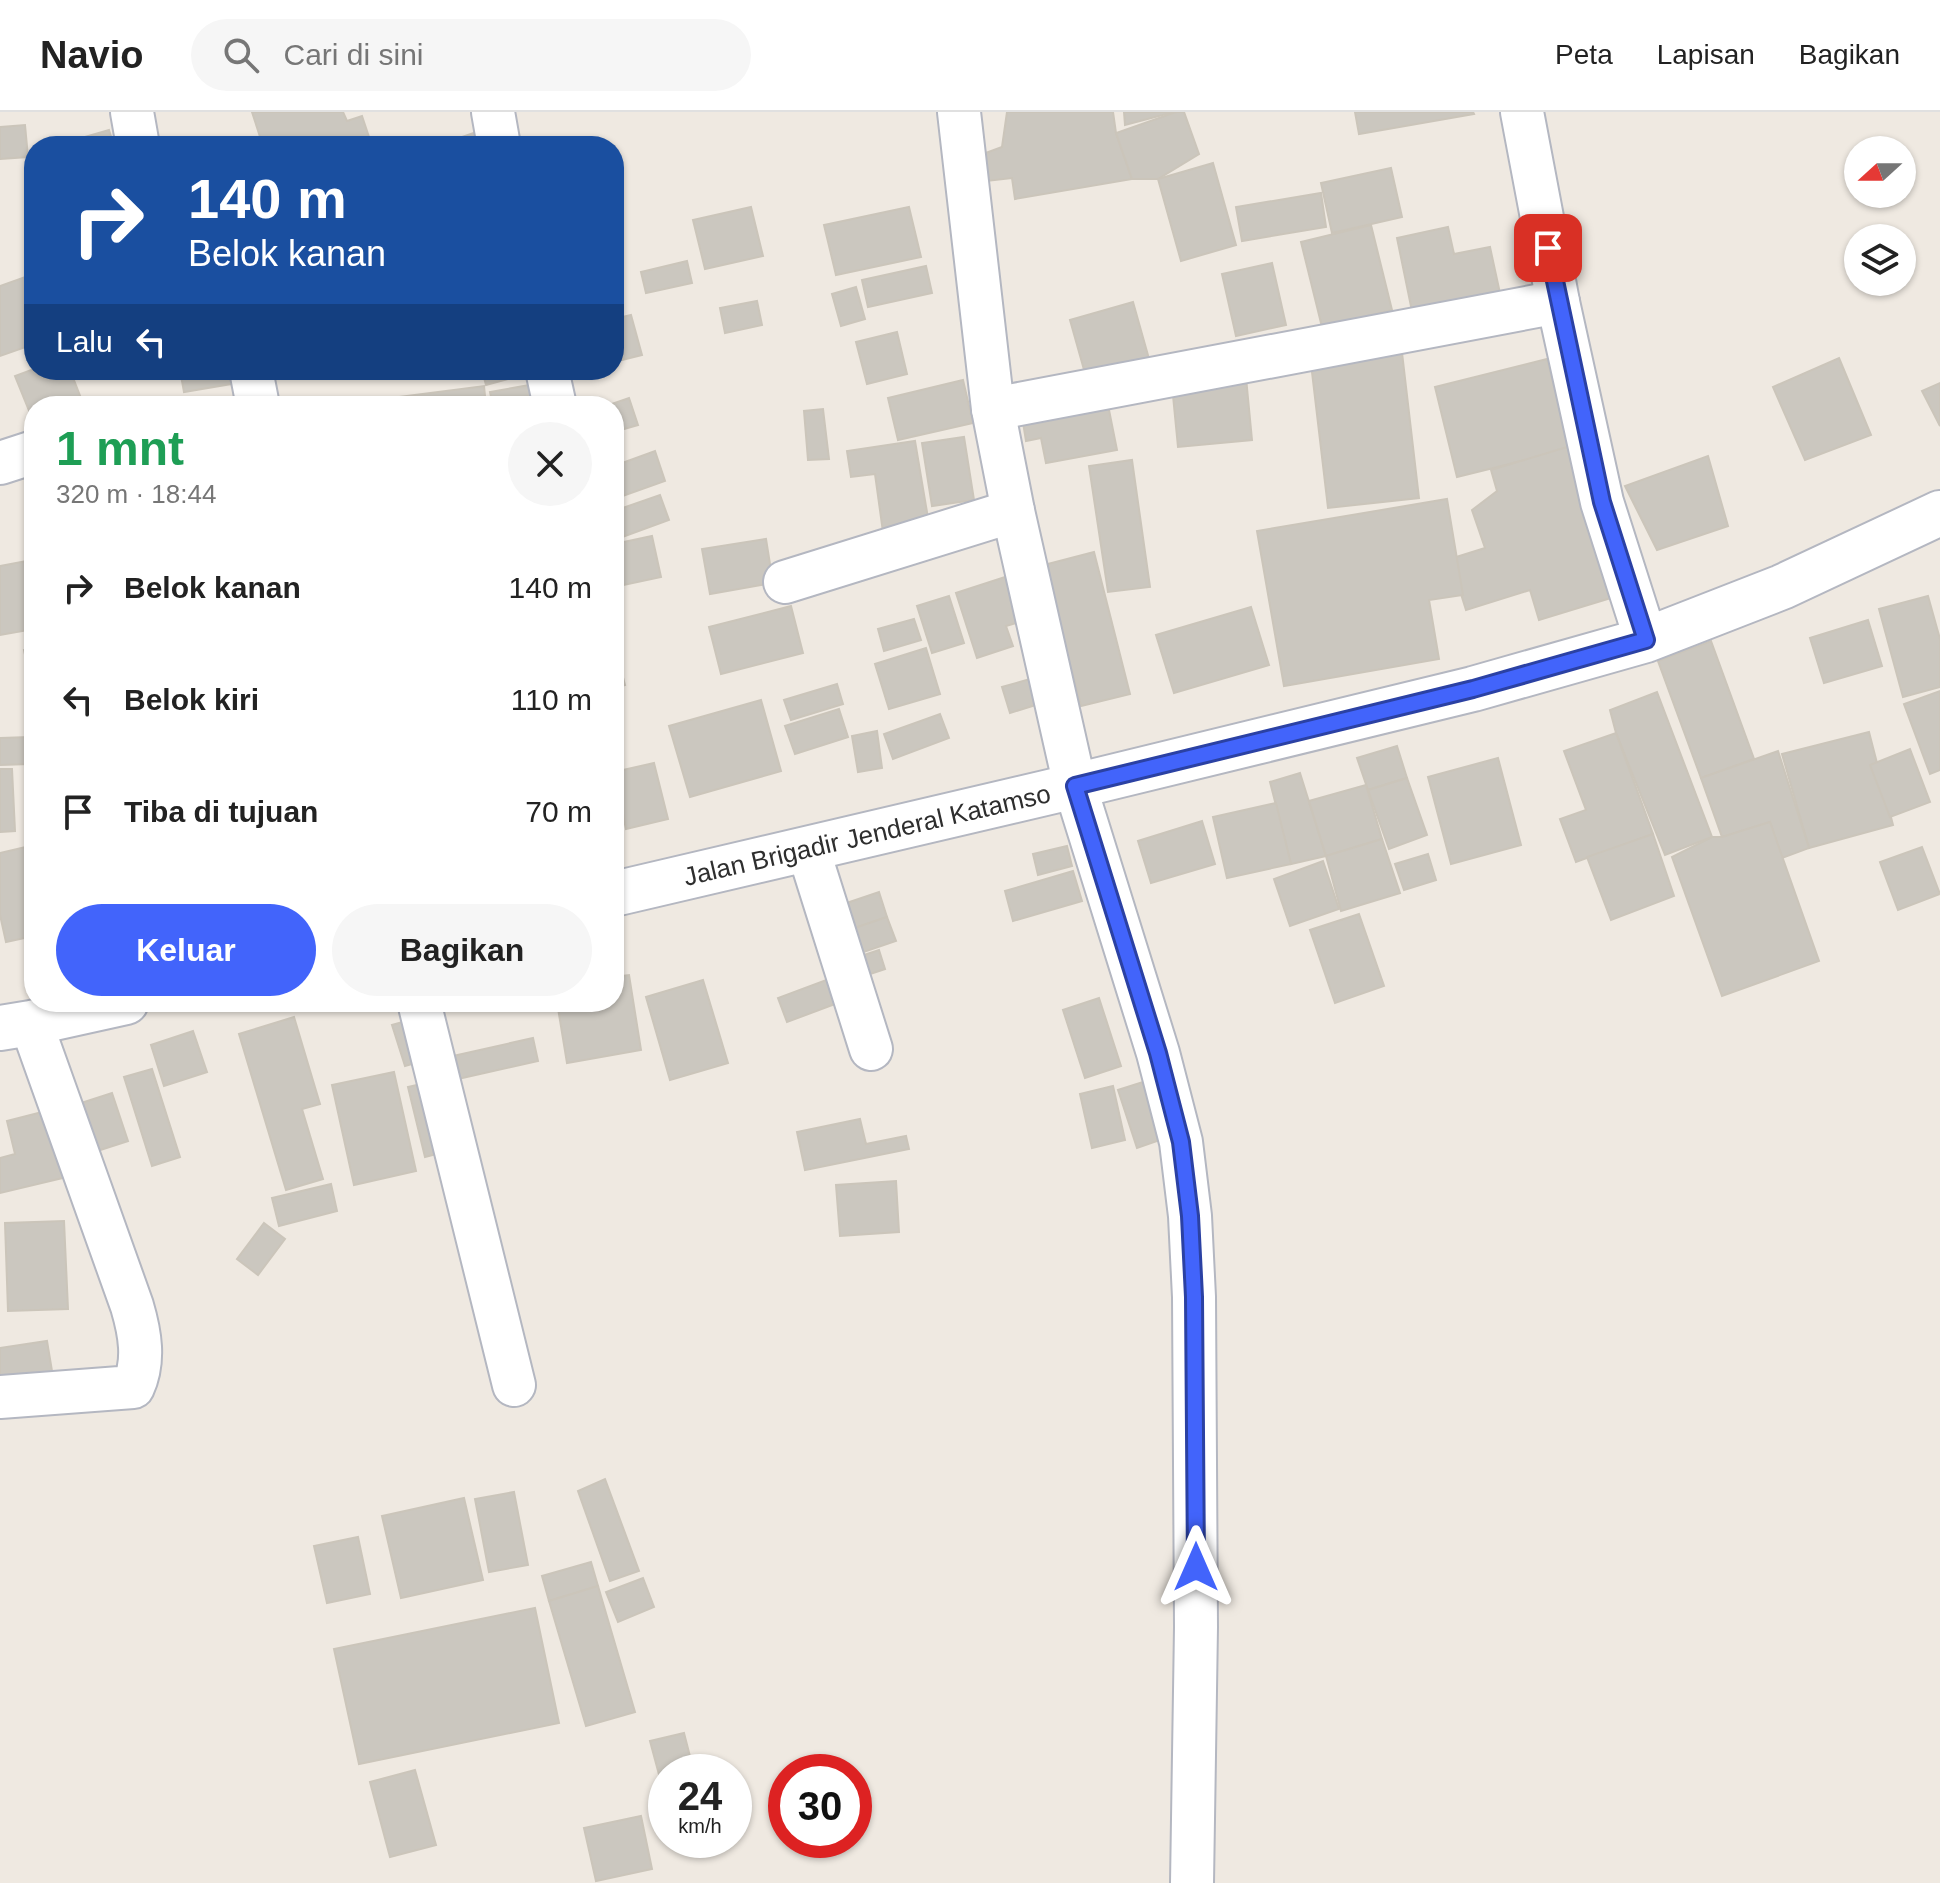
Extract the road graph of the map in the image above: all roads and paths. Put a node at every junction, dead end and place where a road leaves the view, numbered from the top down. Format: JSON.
{"nodes":[{"id":1,"x":132,"y":112,"type":"edge"},
{"id":2,"x":493,"y":112,"type":"edge"},
{"id":3,"x":959,"y":112,"type":"edge"},
{"id":4,"x":1522,"y":112,"type":"edge"},
{"id":5,"x":136,"y":136,"type":"edge"},
{"id":6,"x":497,"y":136,"type":"edge"},
{"id":7,"x":1558,"y":302,"type":"junction"},
{"id":8,"x":993,"y":409,"type":"junction"},
{"id":9,"x":24,"y":455,"type":"edge"},
{"id":10,"x":0,"y":463,"type":"edge"},
{"id":11,"x":1013,"y":511,"type":"junction"},
{"id":12,"x":1940,"y":513,"type":"edge"},
{"id":13,"x":785,"y":582,"type":"dead end"},
{"id":14,"x":1646,"y":640,"type":"junction"},
{"id":15,"x":1075,"y":786,"type":"junction"},
{"id":16,"x":808,"y":849,"type":"junction"},
{"id":17,"x":624,"y":892,"type":"edge"},
{"id":18,"x":80,"y":1012,"type":"edge"},
{"id":19,"x":421,"y":1012,"type":"edge"},
{"id":20,"x":15,"y":1026,"type":"edge"},
{"id":21,"x":871,"y":1049,"type":"dead end"},
{"id":22,"x":514,"y":1385,"type":"dead end"},
{"id":23,"x":0,"y":1397,"type":"edge"},
{"id":24,"x":1192,"y":1883,"type":"edge"}],
"edges":[{"from":1,"to":5,"type":"street"},
{"from":2,"to":6,"type":"street"},
{"from":3,"to":8,"type":"street"},
{"from":4,"to":7,"type":"street"},
{"from":7,"to":8,"type":"street"},
{"from":7,"to":14,"type":"street"},
{"from":8,"to":11,"type":"street"},
{"from":9,"to":10,"type":"street"},
{"from":11,"to":13,"type":"street"},
{"from":11,"to":15,"type":"street"},
{"from":12,"to":14,"type":"main road","name":"Jalan Brigadir Jenderal Katamso"},
{"from":14,"to":15,"type":"main road","name":"Jalan Brigadir Jenderal Katamso"},
{"from":15,"to":16,"type":"main road","name":"Jalan Brigadir Jenderal Katamso"},
{"from":15,"to":24,"type":"street"},
{"from":16,"to":17,"type":"main road","name":"Jalan Brigadir Jenderal Katamso"},
{"from":16,"to":21,"type":"street"},
{"from":18,"to":20,"type":"main road"},
{"from":19,"to":22,"type":"street"},
{"from":20,"to":23,"type":"street"}]}
